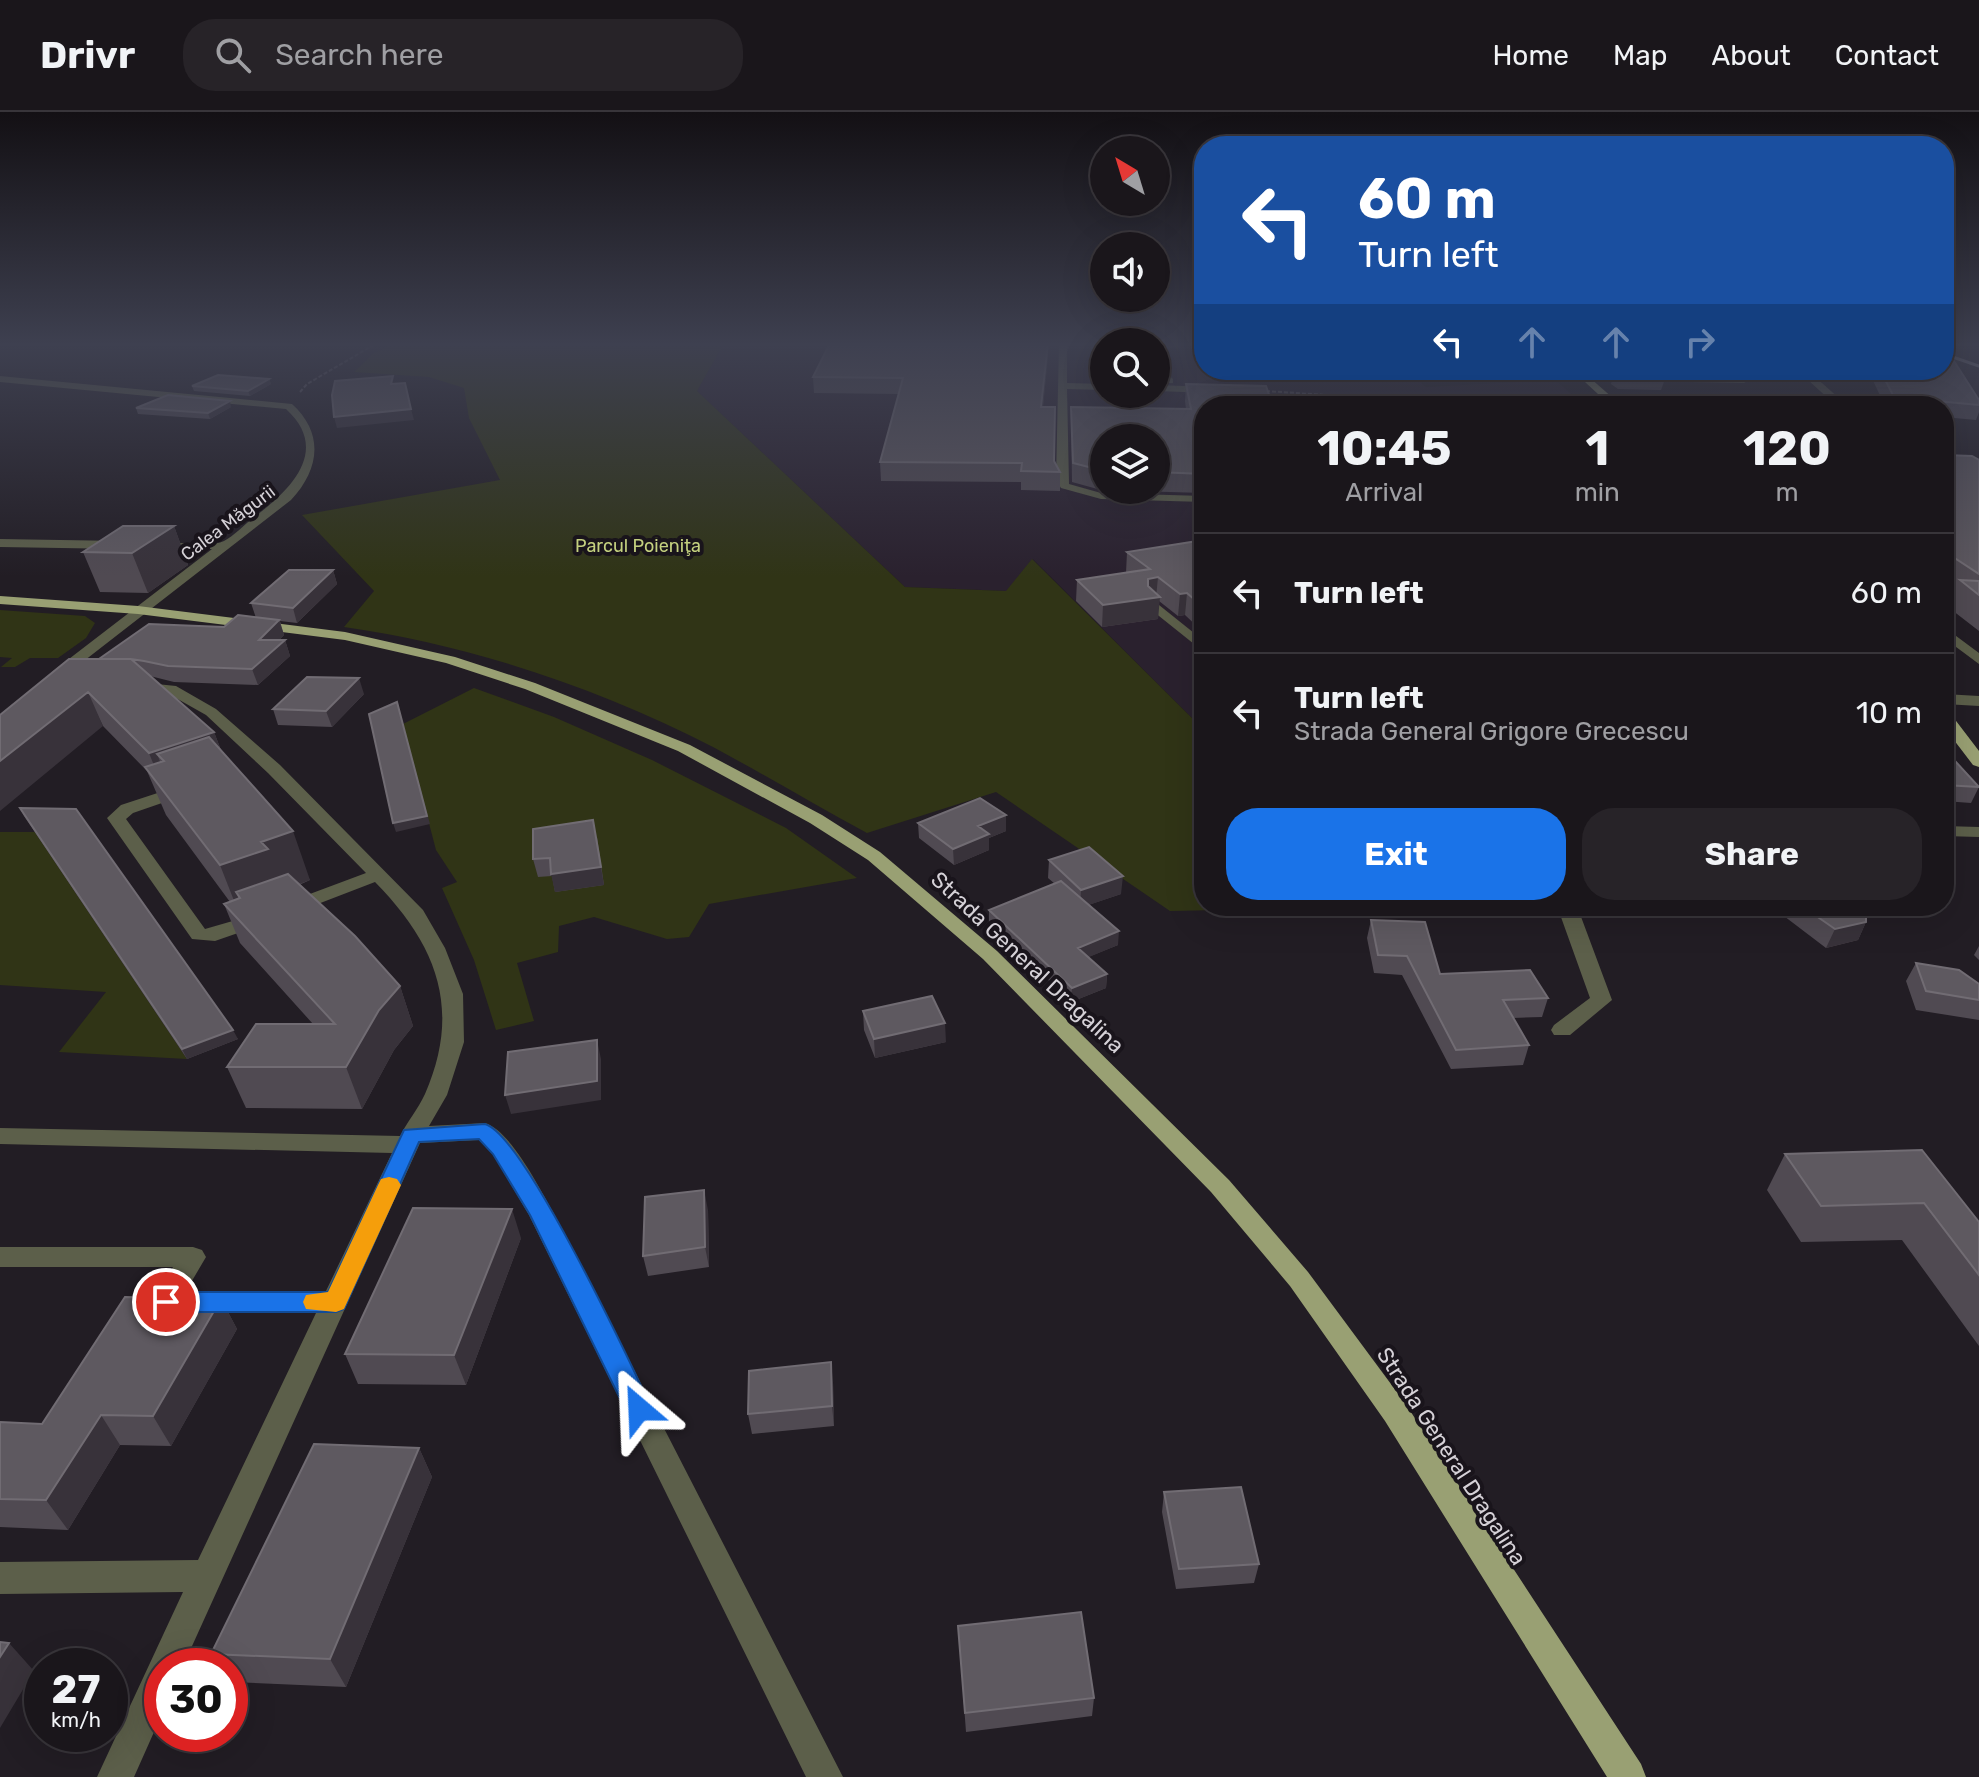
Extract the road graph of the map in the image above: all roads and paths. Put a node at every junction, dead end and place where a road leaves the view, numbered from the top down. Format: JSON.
{"nodes":[{"id":1,"x":302,"y":421,"type":"edge"},
{"id":2,"x":1063,"y":421,"type":"edge"},
{"id":3,"x":1194,"y":499,"type":"edge"},
{"id":4,"x":0,"y":543,"type":"edge"},
{"id":5,"x":130,"y":545,"type":"edge"},
{"id":6,"x":146,"y":545,"type":"edge"},
{"id":7,"x":226,"y":546,"type":"junction"},
{"id":8,"x":0,"y":600,"type":"edge"},
{"id":9,"x":1154,"y":605,"type":"edge"},
{"id":10,"x":138,"y":610,"type":"junction"},
{"id":11,"x":1194,"y":639,"type":"edge"},
{"id":12,"x":1954,"y":639,"type":"edge"},
{"id":13,"x":1979,"y":660,"type":"edge"},
{"id":14,"x":119,"y":684,"type":"edge"},
{"id":15,"x":73,"y":686,"type":"edge"},
{"id":16,"x":1954,"y":700,"type":"edge"},
{"id":17,"x":1979,"y":701,"type":"edge"},
{"id":18,"x":1954,"y":729,"type":"edge"},
{"id":19,"x":1979,"y":762,"type":"edge"},
{"id":20,"x":197,"y":785,"type":"edge"},
{"id":21,"x":1954,"y":831,"type":"edge"},
{"id":22,"x":1979,"y":832,"type":"edge"},
{"id":23,"x":378,"y":875,"type":"junction"},
{"id":24,"x":1571,"y":916,"type":"edge"},
{"id":25,"x":1562,"y":1030,"type":"dead end"},
{"id":26,"x":0,"y":1136,"type":"edge"},
{"id":27,"x":410,"y":1140,"type":"junction"},
{"id":28,"x":0,"y":1257,"type":"edge"},
{"id":29,"x":336,"y":1302,"type":"junction"},
{"id":30,"x":208,"y":1576,"type":"junction"},
{"id":31,"x":0,"y":1578,"type":"edge"},
{"id":32,"x":174,"y":1648,"type":"edge"},
{"id":33,"x":144,"y":1714,"type":"edge"},
{"id":34,"x":115,"y":1777,"type":"edge"},
{"id":35,"x":825,"y":1777,"type":"edge"},
{"id":36,"x":1628,"y":1777,"type":"edge"}],
"edges":[{"from":1,"to":7,"type":"street","name":"Calea Măgurii"},
{"from":2,"to":3,"type":"street"},
{"from":4,"to":5,"type":"street"},
{"from":6,"to":7,"type":"street"},
{"from":7,"to":10,"type":"street","name":"Calea Măgurii"},
{"from":8,"to":10,"type":"main road","name":"Strada General Dragalina"},
{"from":9,"to":11,"type":"street"},
{"from":10,"to":15,"type":"street","name":"Calea Măgurii"},
{"from":10,"to":36,"type":"main road","name":"Strada General Dragalina"},
{"from":12,"to":13,"type":"street"},
{"from":14,"to":23,"type":"street"},
{"from":16,"to":17,"type":"street"},
{"from":18,"to":19,"type":"main road"},
{"from":20,"to":23,"type":"street"},
{"from":21,"to":22,"type":"street"},
{"from":23,"to":27,"type":"street"},
{"from":24,"to":25,"type":"street"},
{"from":26,"to":27,"type":"street"},
{"from":27,"to":29,"type":"street"},
{"from":27,"to":35,"type":"street"},
{"from":28,"to":29,"type":"street"},
{"from":29,"to":30,"type":"street"},
{"from":30,"to":31,"type":"street"},
{"from":30,"to":32,"type":"street"},
{"from":33,"to":34,"type":"street"}]}
